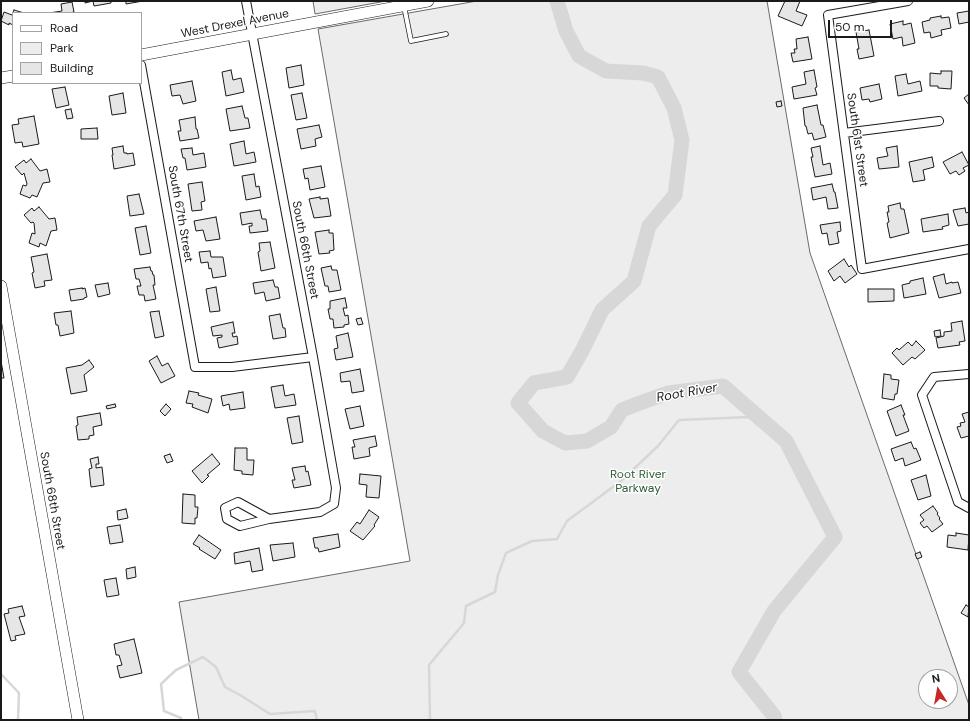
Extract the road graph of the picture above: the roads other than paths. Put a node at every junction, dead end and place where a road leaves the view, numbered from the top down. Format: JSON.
{"nodes":[{"id":1,"x":246,"y":1,"type":"edge"},
{"id":2,"x":428,"y":1,"type":"edge"},
{"id":3,"x":908,"y":1,"type":"edge"},
{"id":4,"x":404,"y":6,"type":"junction"},
{"id":5,"x":446,"y":34,"type":"dead end"},
{"id":6,"x":252,"y":35,"type":"junction"},
{"id":7,"x":142,"y":55,"type":"edge"},
{"id":8,"x":142,"y":71,"type":"edge"},
{"id":9,"x":12,"y":76,"type":"edge"},
{"id":10,"x":1,"y":78,"type":"edge"},
{"id":11,"x":939,"y":121,"type":"dead end"},
{"id":12,"x":844,"y":133,"type":"junction"},
{"id":13,"x":969,"y":249,"type":"edge"},
{"id":14,"x":1,"y":286,"type":"edge"},
{"id":15,"x":313,"y":357,"type":"junction"},
{"id":16,"x":969,"y":374,"type":"edge"},
{"id":17,"x":969,"y":508,"type":"edge"},
{"id":18,"x":269,"y":519,"type":"junction"},
{"id":19,"x":78,"y":720,"type":"edge"}],
"edges":[{"from":1,"to":6,"type":"street","name":"South 66th Street"},
{"from":2,"to":4,"type":"street","name":"West Drexel Avenue"},
{"from":3,"to":12,"type":"street","name":"South 61st Street"},
{"from":4,"to":5,"type":"lane"},
{"from":4,"to":6,"type":"street","name":"West Drexel Avenue"},
{"from":6,"to":7,"type":"street","name":"West Drexel Avenue"},
{"from":6,"to":15,"type":"street","name":"South 66th Street"},
{"from":8,"to":15,"type":"street","name":"South 67th Street"},
{"from":9,"to":10,"type":"street"},
{"from":11,"to":12,"type":"street"},
{"from":12,"to":13,"type":"street","name":"South 61st Street"},
{"from":14,"to":19,"type":"street","name":"South 68th Street"},
{"from":15,"to":18,"type":"street","name":"South 66th Street"},
{"from":16,"to":17,"type":"street"},
{"from":18,"to":18,"type":"street"}]}
